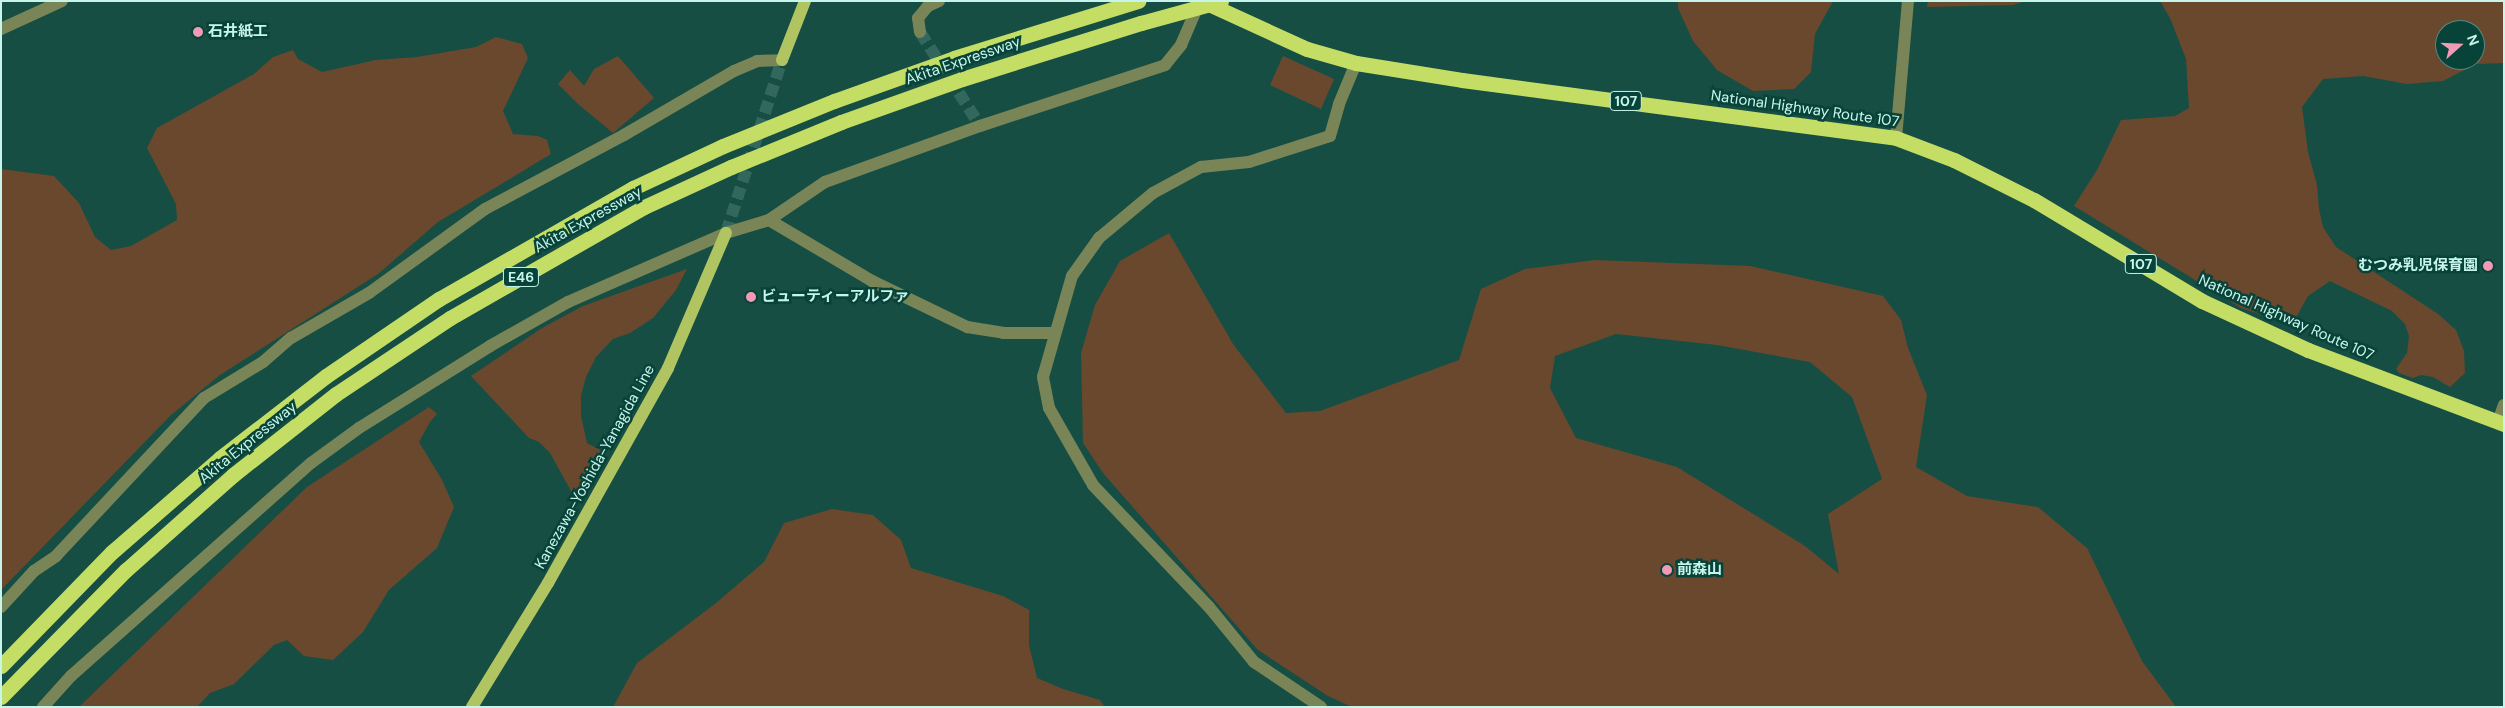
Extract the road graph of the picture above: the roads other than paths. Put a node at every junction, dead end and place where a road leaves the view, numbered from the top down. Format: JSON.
{"nodes":[{"id":1,"x":62,"y":1,"type":"edge"},
{"id":2,"x":805,"y":1,"type":"edge"},
{"id":3,"x":939,"y":1,"type":"edge"},
{"id":4,"x":1201,"y":1,"type":"edge"},
{"id":5,"x":1221,"y":1,"type":"edge"},
{"id":6,"x":1908,"y":1,"type":"edge"},
{"id":7,"x":1132,"y":3,"type":"edge"},
{"id":8,"x":1,"y":29,"type":"edge"},
{"id":9,"x":920,"y":32,"type":"dead end"},
{"id":10,"x":782,"y":60,"type":"joint"},
{"id":11,"x":1356,"y":63,"type":"junction"},
{"id":12,"x":1896,"y":138,"type":"junction"},
{"id":13,"x":769,"y":220,"type":"junction"},
{"id":14,"x":726,"y":233,"type":"junction"},
{"id":15,"x":1055,"y":333,"type":"junction"},
{"id":16,"x":2504,"y":405,"type":"edge"},
{"id":17,"x":2501,"y":423,"type":"edge"},
{"id":18,"x":1,"y":607,"type":"edge"},
{"id":19,"x":1,"y":666,"type":"edge"},
{"id":20,"x":1,"y":697,"type":"edge"},
{"id":21,"x":43,"y":707,"type":"edge"},
{"id":22,"x":472,"y":707,"type":"edge"},
{"id":23,"x":1322,"y":707,"type":"edge"}],
"edges":[{"from":1,"to":8,"type":"street"},
{"from":2,"to":10,"type":"main road"},
{"from":3,"to":9,"type":"street"},
{"from":4,"to":11,"type":"highway","name":"National Highway Route 107","number":"107"},
{"from":4,"to":13,"type":"street"},
{"from":5,"to":20,"type":"highway","name":"Akita Expressway","number":"E46","bridge":true},
{"from":6,"to":12,"type":"street"},
{"from":7,"to":19,"type":"highway","name":"Akita Expressway","number":"E46"},
{"from":10,"to":18,"type":"street"},
{"from":11,"to":12,"type":"highway","name":"National Highway Route 107","number":"107"},
{"from":11,"to":15,"type":"street"},
{"from":12,"to":17,"type":"highway","name":"National Highway Route 107","number":"107"},
{"from":13,"to":14,"type":"street"},
{"from":13,"to":15,"type":"street"},
{"from":14,"to":21,"type":"street"},
{"from":14,"to":22,"type":"main road","name":"Kanezawa-Yoshida-Yanagida Line"},
{"from":15,"to":23,"type":"street"},
{"from":16,"to":17,"type":"street"}]}
